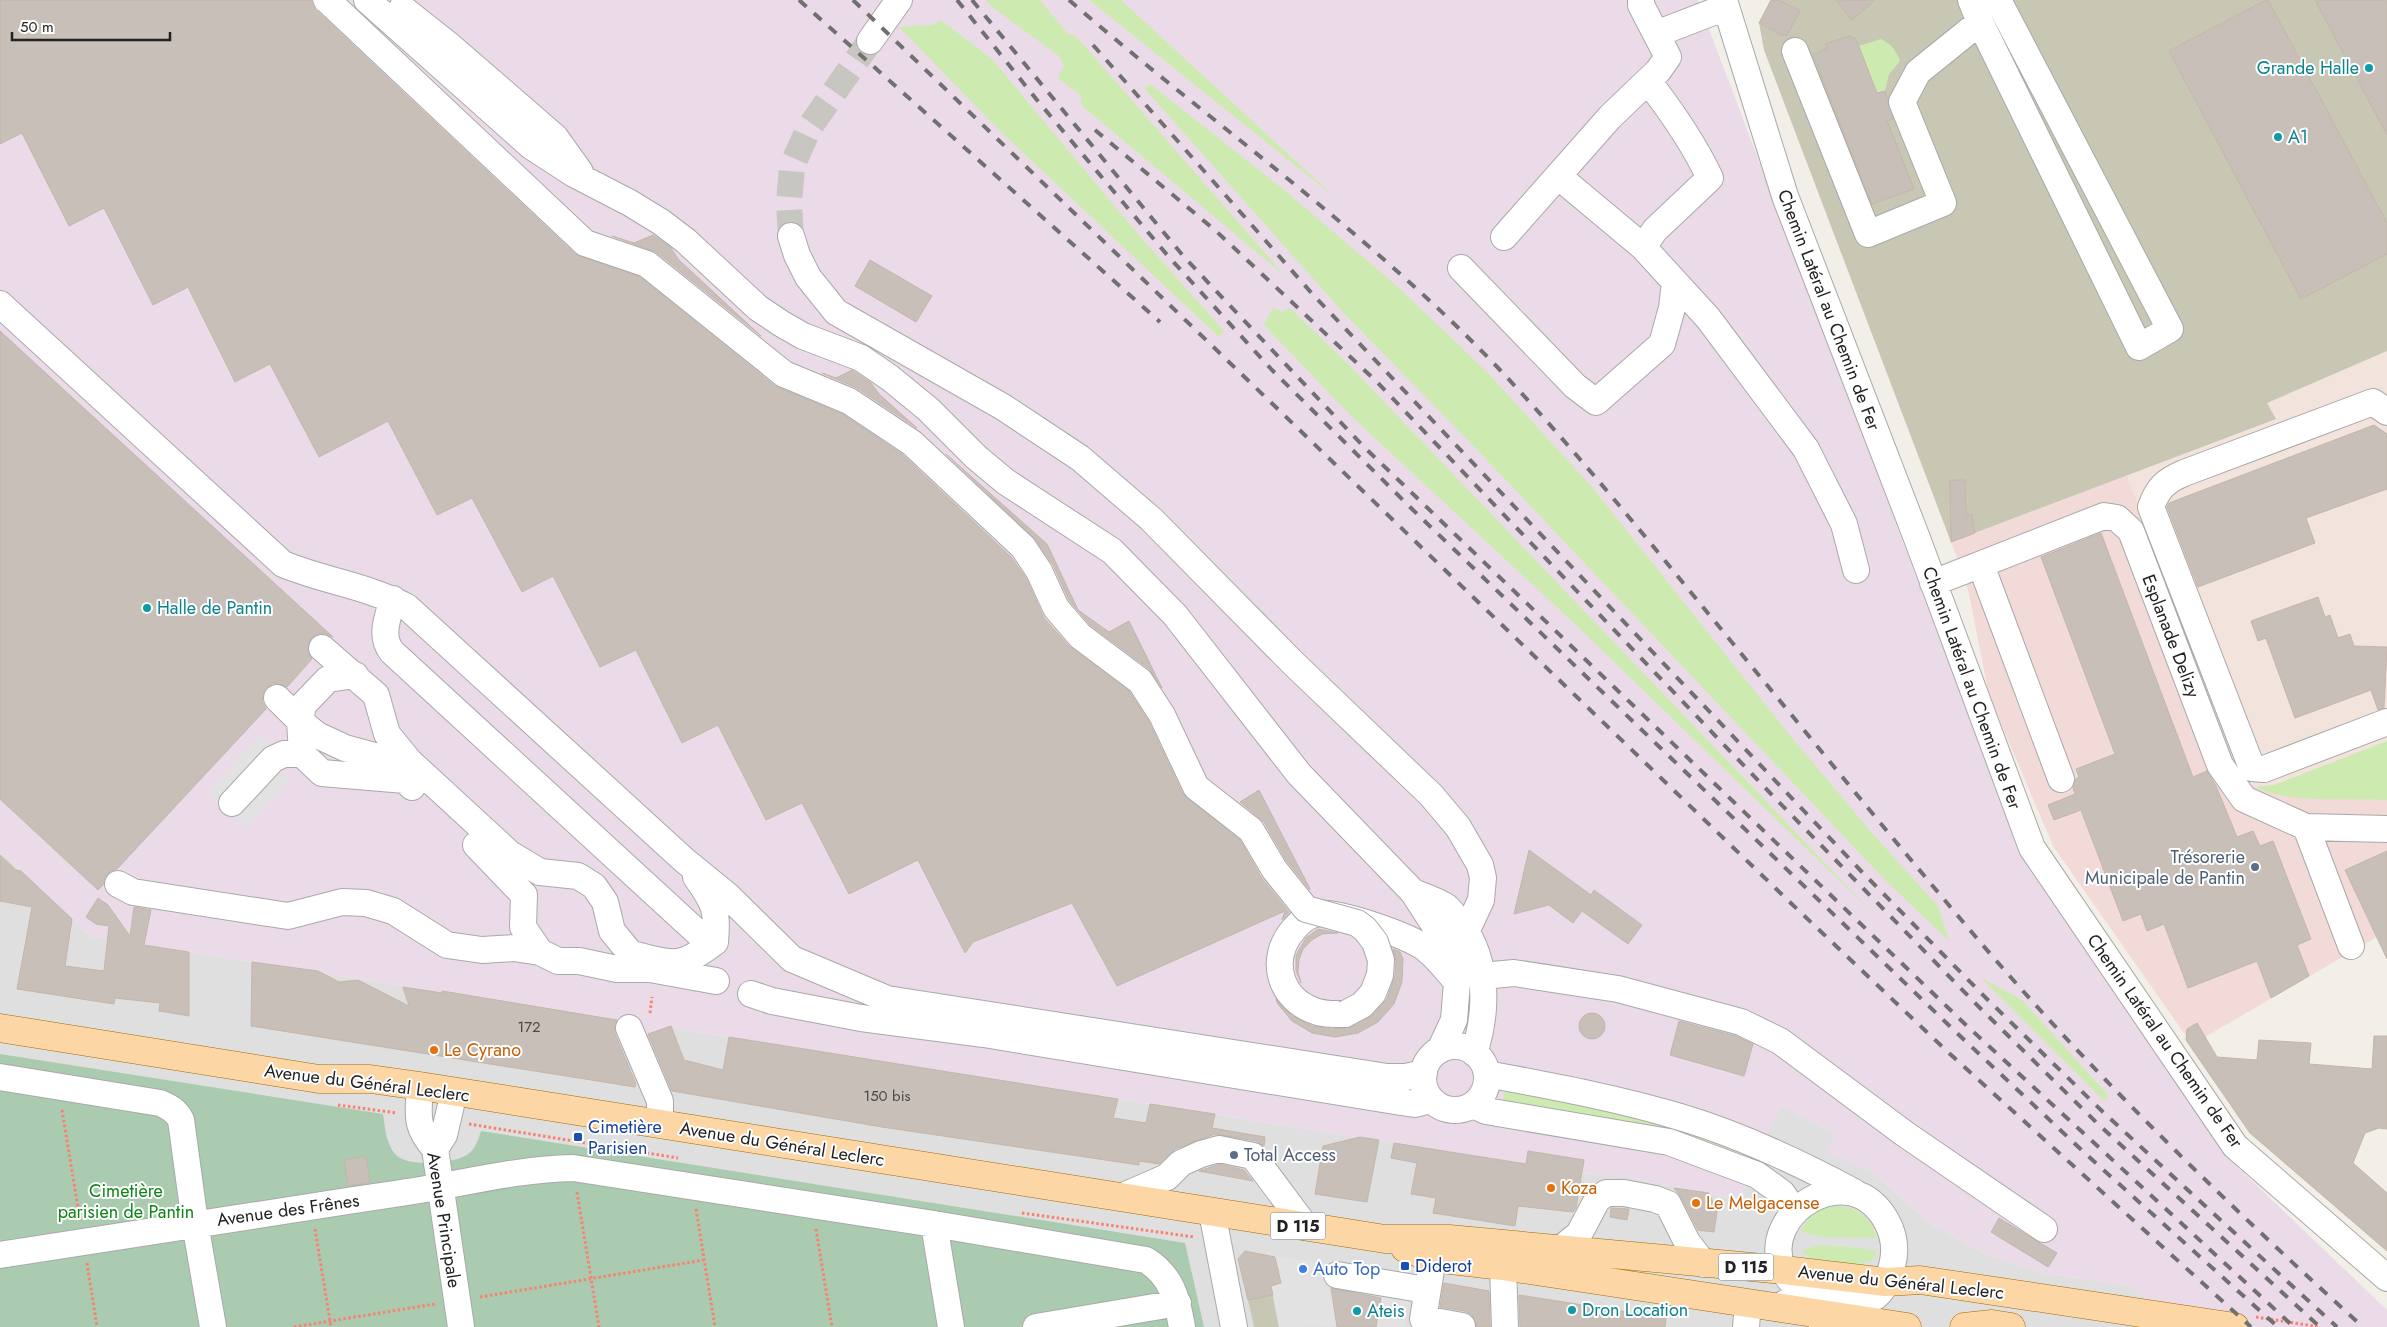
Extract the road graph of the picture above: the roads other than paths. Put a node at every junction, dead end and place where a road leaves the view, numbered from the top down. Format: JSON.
{"nodes":[{"id":1,"x":327,"y":0,"type":"edge"},
{"id":2,"x":367,"y":0,"type":"edge"},
{"id":3,"x":392,"y":0,"type":"edge"},
{"id":4,"x":899,"y":0,"type":"edge"},
{"id":5,"x":1640,"y":0,"type":"edge"},
{"id":6,"x":1998,"y":0,"type":"edge"},
{"id":7,"x":1725,"y":3,"type":"edge"},
{"id":8,"x":1976,"y":11,"type":"edge"},
{"id":9,"x":1656,"y":34,"type":"junction"},
{"id":10,"x":870,"y":41,"type":"tunnel mouth"},
{"id":11,"x":1795,"y":51,"type":"dead end"},
{"id":12,"x":1648,"y":81,"type":"junction"},
{"id":13,"x":1558,"y":176,"type":"junction"},
{"id":14,"x":584,"y":179,"type":"junction"},
{"id":15,"x":791,"y":236,"type":"tunnel mouth"},
{"id":16,"x":1504,"y":237,"type":"dead end"},
{"id":17,"x":1643,"y":247,"type":"junction"},
{"id":18,"x":1461,"y":268,"type":"dead end"},
{"id":19,"x":1675,"y":282,"type":"junction"},
{"id":20,"x":0,"y":304,"type":"edge"},
{"id":21,"x":2387,"y":412,"type":"edge"},
{"id":22,"x":1981,"y":565,"type":"junction"},
{"id":23,"x":1856,"y":570,"type":"dead end"},
{"id":24,"x":1932,"y":582,"type":"junction"},
{"id":25,"x":392,"y":599,"type":"junction"},
{"id":26,"x":322,"y":648,"type":"dead end"},
{"id":27,"x":355,"y":675,"type":"junction"},
{"id":28,"x":276,"y":698,"type":"dead end"},
{"id":29,"x":300,"y":721,"type":"junction"},
{"id":30,"x":2387,"y":722,"type":"edge"},
{"id":31,"x":302,"y":754,"type":"junction"},
{"id":32,"x":2061,"y":779,"type":"dead end"},
{"id":33,"x":405,"y":780,"type":"junction"},
{"id":34,"x":232,"y":803,"type":"dead end"},
{"id":35,"x":2306,"y":827,"type":"junction"},
{"id":36,"x":2387,"y":829,"type":"edge"},
{"id":37,"x":684,"y":860,"type":"junction"},
{"id":38,"x":556,"y":873,"type":"junction"},
{"id":39,"x":118,"y":884,"type":"dead end"},
{"id":40,"x":1413,"y":892,"type":"junction"},
{"id":41,"x":524,"y":902,"type":"junction"},
{"id":42,"x":1467,"y":930,"type":"junction"},
{"id":43,"x":612,"y":931,"type":"junction"},
{"id":44,"x":766,"y":935,"type":"junction"},
{"id":45,"x":715,"y":942,"type":"junction"},
{"id":46,"x":2351,"y":946,"type":"dead end"},
{"id":47,"x":540,"y":952,"type":"junction"},
{"id":48,"x":577,"y":960,"type":"junction"},
{"id":49,"x":1470,"y":979,"type":"junction"},
{"id":50,"x":716,"y":981,"type":"junction"},
{"id":51,"x":751,"y":994,"type":"junction"},
{"id":52,"x":0,"y":1028,"type":"edge"},
{"id":53,"x":629,"y":1028,"type":"dead end"},
{"id":54,"x":1440,"y":1050,"type":"junction"},
{"id":55,"x":1481,"y":1063,"type":"junction"},
{"id":56,"x":1424,"y":1073,"type":"junction"},
{"id":57,"x":0,"y":1077,"type":"edge"},
{"id":58,"x":420,"y":1086,"type":"junction"},
{"id":59,"x":454,"y":1092,"type":"junction"},
{"id":60,"x":1431,"y":1100,"type":"junction"},
{"id":61,"x":1473,"y":1105,"type":"junction"},
{"id":62,"x":660,"y":1124,"type":"junction"},
{"id":63,"x":436,"y":1149,"type":"junction"},
{"id":64,"x":441,"y":1188,"type":"junction"},
{"id":65,"x":1857,"y":1194,"type":"junction"},
{"id":66,"x":1122,"y":1197,"type":"junction"},
{"id":67,"x":1212,"y":1212,"type":"junction"},
{"id":68,"x":1795,"y":1212,"type":"junction"},
{"id":69,"x":194,"y":1224,"type":"junction"},
{"id":70,"x":934,"y":1224,"type":"junction"},
{"id":71,"x":1306,"y":1227,"type":"junction"},
{"id":72,"x":2044,"y":1229,"type":"dead end"},
{"id":73,"x":1385,"y":1239,"type":"junction"},
{"id":74,"x":1558,"y":1251,"type":"junction"},
{"id":75,"x":0,"y":1255,"type":"edge"},
{"id":76,"x":1433,"y":1258,"type":"junction"},
{"id":77,"x":1704,"y":1264,"type":"junction"},
{"id":78,"x":1503,"y":1266,"type":"junction"},
{"id":79,"x":1784,"y":1270,"type":"junction"},
{"id":80,"x":1337,"y":1275,"type":"dead end"},
{"id":81,"x":2387,"y":1278,"type":"edge"},
{"id":82,"x":1886,"y":1282,"type":"junction"},
{"id":83,"x":1426,"y":1290,"type":"junction"},
{"id":84,"x":1802,"y":1293,"type":"junction"},
{"id":85,"x":1778,"y":1308,"type":"junction"},
{"id":86,"x":1180,"y":1315,"type":"edge"},
{"id":87,"x":1747,"y":1315,"type":"edge"},
{"id":88,"x":1823,"y":1321,"type":"edge"},
{"id":89,"x":1462,"y":1326,"type":"dead end"},
{"id":90,"x":213,"y":1327,"type":"edge"},
{"id":91,"x":461,"y":1327,"type":"edge"},
{"id":92,"x":951,"y":1327,"type":"edge"},
{"id":93,"x":1036,"y":1327,"type":"edge"},
{"id":94,"x":1234,"y":1327,"type":"edge"},
{"id":95,"x":1505,"y":1327,"type":"edge"},
{"id":96,"x":1907,"y":1327,"type":"edge"},
{"id":97,"x":1964,"y":1327,"type":"edge"},
{"id":98,"x":2011,"y":1327,"type":"edge"},
{"id":99,"x":2235,"y":1327,"type":"edge"}],
"edges":[{"from":1,"to":49,"type":"street","bridge":true},
{"from":2,"to":14,"type":"street"},
{"from":3,"to":14,"type":"street"},
{"from":4,"to":10,"type":"street"},
{"from":5,"to":9,"type":"street"},
{"from":6,"to":8,"type":"street"},
{"from":7,"to":9,"type":"street"},
{"from":7,"to":24,"type":"street","name":"Chemin Latéral au Chemin de Fer"},
{"from":8,"to":11,"type":"street"},
{"from":9,"to":12,"type":"street"},
{"from":12,"to":13,"type":"street"},
{"from":12,"to":17,"type":"street"},
{"from":13,"to":16,"type":"street"},
{"from":13,"to":17,"type":"street"},
{"from":14,"to":40,"type":"street"},
{"from":15,"to":42,"type":"street"},
{"from":17,"to":19,"type":"street"},
{"from":18,"to":19,"type":"street"},
{"from":19,"to":23,"type":"street"},
{"from":20,"to":25,"type":"street"},
{"from":21,"to":30,"type":"street"},
{"from":22,"to":24,"type":"street","name":"Esplanade Delizy"},
{"from":22,"to":32,"type":"street"},
{"from":22,"to":35,"type":"street","name":"Esplanade Delizy"},
{"from":24,"to":81,"type":"street","name":"Chemin Latéral au Chemin de Fer"},
{"from":25,"to":37,"type":"street"},
{"from":25,"to":45,"type":"street"},
{"from":26,"to":27,"type":"street"},
{"from":27,"to":29,"type":"street"},
{"from":27,"to":38,"type":"street"},
{"from":28,"to":29,"type":"street"},
{"from":29,"to":31,"type":"street"},
{"from":29,"to":33,"type":"street"},
{"from":31,"to":33,"type":"street"},
{"from":31,"to":34,"type":"street"},
{"from":33,"to":41,"type":"street"},
{"from":35,"to":36,"type":"street","name":"Esplanade Delizy"},
{"from":35,"to":46,"type":"street"},
{"from":37,"to":44,"type":"street"},
{"from":37,"to":45,"type":"street"},
{"from":38,"to":41,"type":"street"},
{"from":38,"to":43,"type":"street"},
{"from":39,"to":47,"type":"street"},
{"from":40,"to":42,"type":"street"},
{"from":40,"to":49,"type":"street"},
{"from":41,"to":47,"type":"street"},
{"from":42,"to":49,"type":"street"},
{"from":43,"to":45,"type":"street"},
{"from":43,"to":48,"type":"street"},
{"from":44,"to":45,"type":"street"},
{"from":44,"to":51,"type":"street"},
{"from":44,"to":56,"type":"street"},
{"from":45,"to":50,"type":"street"},
{"from":47,"to":48,"type":"street"},
{"from":48,"to":50,"type":"street"},
{"from":49,"to":54,"type":"street"},
{"from":49,"to":55,"type":"street"},
{"from":49,"to":72,"type":"street"},
{"from":50,"to":51,"type":"street"},
{"from":51,"to":60,"type":"street"},
{"from":52,"to":58,"type":"main road","name":"Avenue du Général Leclerc","number":"D 115"},
{"from":53,"to":62,"type":"street"},
{"from":54,"to":55,"type":"street"},
{"from":54,"to":56,"type":"street"},
{"from":55,"to":61,"type":"street"},
{"from":55,"to":65,"type":"street"},
{"from":56,"to":60,"type":"street"},
{"from":57,"to":69,"type":"street"},
{"from":58,"to":59,"type":"main road","name":"Avenue du Général Leclerc","number":"D 115"},
{"from":58,"to":63,"type":"street","name":"Avenue Principale"},
{"from":59,"to":62,"type":"main road","name":"Avenue du Général Leclerc","number":"D 115"},
{"from":59,"to":63,"type":"street"},
{"from":60,"to":61,"type":"street"},
{"from":61,"to":68,"type":"street"},
{"from":62,"to":66,"type":"main road","name":"Avenue du Général Leclerc","number":"D 115"},
{"from":63,"to":64,"type":"street","name":"Avenue Principale"},
{"from":64,"to":69,"type":"street","name":"Avenue des Frênes"},
{"from":64,"to":70,"type":"street","name":"Avenue des Frênes"},
{"from":64,"to":91,"type":"street","name":"Avenue Principale"},
{"from":65,"to":68,"type":"street"},
{"from":65,"to":82,"type":"street"},
{"from":66,"to":67,"type":"main road","name":"Avenue du Général Leclerc","number":"D 115"},
{"from":66,"to":71,"type":"street"},
{"from":67,"to":71,"type":"main road","name":"Avenue du Général Leclerc","number":"D 115"},
{"from":67,"to":94,"type":"street"},
{"from":68,"to":79,"type":"street"},
{"from":69,"to":75,"type":"street","name":"Avenue des Frênes"},
{"from":69,"to":90,"type":"street"},
{"from":70,"to":86,"type":"street","name":"Avenue des Frênes"},
{"from":70,"to":92,"type":"street"},
{"from":71,"to":73,"type":"main road","name":"Avenue du Général Leclerc","number":"D 115"},
{"from":73,"to":74,"type":"main road","name":"Avenue du Général Leclerc","number":"D 115"},
{"from":73,"to":76,"type":"main road","name":"Avenue du Général Leclerc","number":"D 115"},
{"from":74,"to":77,"type":"main road","name":"Avenue du Général Leclerc","number":"D 115"},
{"from":74,"to":77,"type":"street"},
{"from":76,"to":78,"type":"main road","name":"Avenue du Général Leclerc","number":"D 115"},
{"from":76,"to":83,"type":"street"},
{"from":77,"to":79,"type":"main road","name":"Avenue du Général Leclerc","number":"D 115"},
{"from":78,"to":87,"type":"main road","name":"Avenue du Général Leclerc","number":"D 115"},
{"from":78,"to":95,"type":"street"},
{"from":79,"to":82,"type":"main road","name":"Avenue du Général Leclerc","number":"D 115"},
{"from":79,"to":84,"type":"street"},
{"from":80,"to":83,"type":"street"},
{"from":82,"to":84,"type":"street"},
{"from":82,"to":99,"type":"main road","name":"Avenue du Général Leclerc","number":"D 115"},
{"from":83,"to":89,"type":"street"},
{"from":84,"to":85,"type":"street"},
{"from":84,"to":88,"type":"street"},
{"from":85,"to":87,"type":"main road","name":"Avenue du Général Leclerc","number":"D 115"},
{"from":85,"to":88,"type":"main road","name":"Avenue du Général Leclerc","number":"D 115"},
{"from":86,"to":93,"type":"street"},
{"from":88,"to":96,"type":"main road","name":"Avenue du Général Leclerc","number":"D 115"},
{"from":97,"to":98,"type":"main road"}]}
